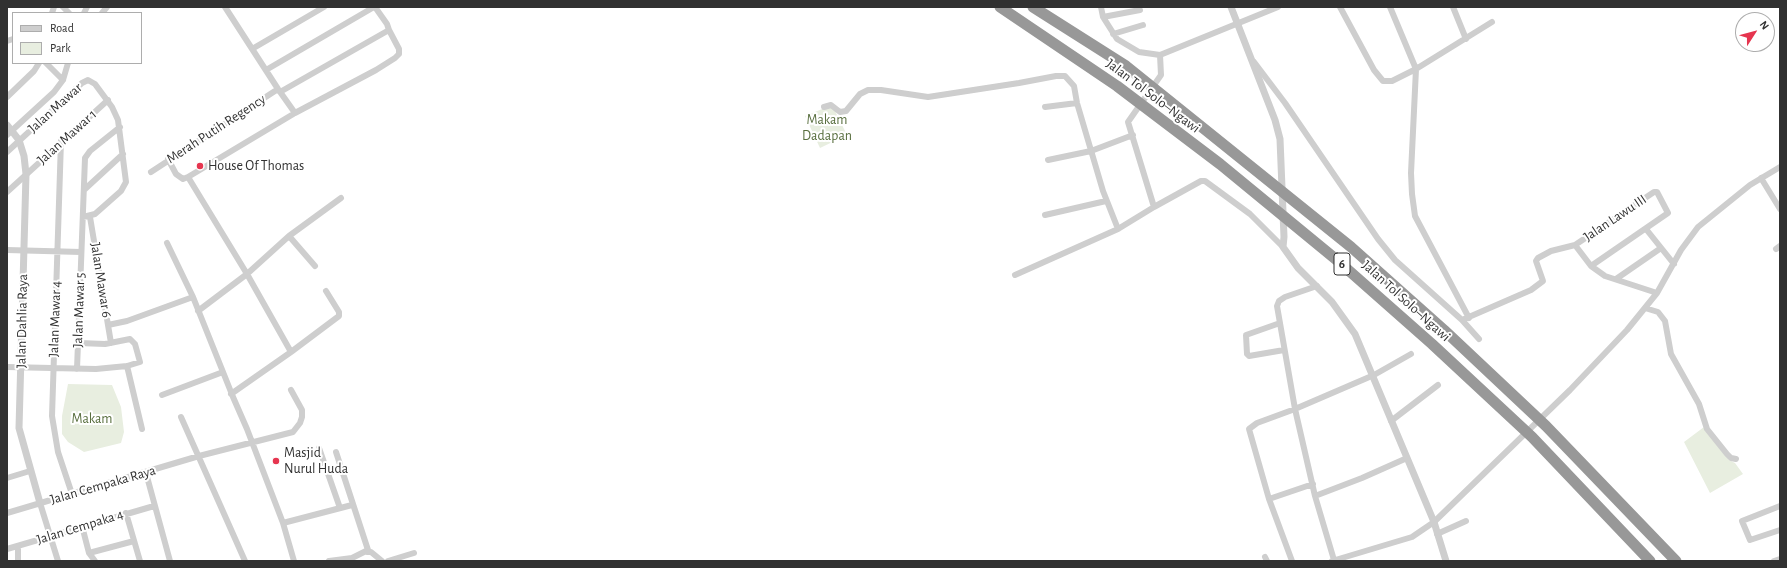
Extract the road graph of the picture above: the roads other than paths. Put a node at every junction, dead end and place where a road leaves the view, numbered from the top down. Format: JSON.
{"nodes":[{"id":1,"x":226,"y":7,"type":"edge"},
{"id":2,"x":324,"y":7,"type":"edge"},
{"id":3,"x":374,"y":7,"type":"edge"},
{"id":4,"x":1000,"y":7,"type":"edge"},
{"id":5,"x":1033,"y":7,"type":"edge"},
{"id":6,"x":1101,"y":7,"type":"edge"},
{"id":7,"x":1232,"y":7,"type":"edge"},
{"id":8,"x":1278,"y":7,"type":"edge"},
{"id":9,"x":1340,"y":7,"type":"edge"},
{"id":10,"x":1390,"y":7,"type":"edge"},
{"id":11,"x":1453,"y":7,"type":"edge"},
{"id":12,"x":1140,"y":10,"type":"dead end"},
{"id":13,"x":1103,"y":17,"type":"junction"},
{"id":14,"x":1492,"y":22,"type":"dead end"},
{"id":15,"x":1238,"y":24,"type":"junction"},
{"id":16,"x":1142,"y":25,"type":"dead end"},
{"id":17,"x":388,"y":30,"type":"junction"},
{"id":18,"x":1113,"y":34,"type":"junction"},
{"id":19,"x":1466,"y":39,"type":"junction"},
{"id":20,"x":252,"y":49,"type":"junction"},
{"id":21,"x":1160,"y":55,"type":"junction"},
{"id":22,"x":1252,"y":59,"type":"junction"},
{"id":23,"x":38,"y":64,"type":"edge"},
{"id":24,"x":47,"y":64,"type":"edge"},
{"id":25,"x":68,"y":64,"type":"edge"},
{"id":26,"x":1416,"y":69,"type":"junction"},
{"id":27,"x":266,"y":70,"type":"junction"},
{"id":28,"x":63,"y":80,"type":"junction"},
{"id":29,"x":279,"y":90,"type":"junction"},
{"id":30,"x":7,"y":97,"type":"edge"},
{"id":31,"x":108,"y":100,"type":"junction"},
{"id":32,"x":1076,"y":103,"type":"junction"},
{"id":33,"x":824,"y":107,"type":"dead end"},
{"id":34,"x":1045,"y":107,"type":"dead end"},
{"id":35,"x":295,"y":113,"type":"junction"},
{"id":36,"x":120,"y":127,"type":"junction"},
{"id":37,"x":13,"y":133,"type":"edge"},
{"id":38,"x":1132,"y":135,"type":"junction"},
{"id":39,"x":61,"y":141,"type":"junction"},
{"id":40,"x":1091,"y":151,"type":"junction"},
{"id":41,"x":7,"y":152,"type":"edge"},
{"id":42,"x":124,"y":154,"type":"junction"},
{"id":43,"x":168,"y":159,"type":"junction"},
{"id":44,"x":1048,"y":160,"type":"dead end"},
{"id":45,"x":1780,"y":168,"type":"edge"},
{"id":46,"x":151,"y":172,"type":"dead end"},
{"id":47,"x":26,"y":174,"type":"junction"},
{"id":48,"x":188,"y":178,"type":"junction"},
{"id":49,"x":1762,"y":178,"type":"junction"},
{"id":50,"x":84,"y":190,"type":"junction"},
{"id":51,"x":7,"y":192,"type":"edge"},
{"id":52,"x":341,"y":198,"type":"dead end"},
{"id":53,"x":1106,"y":201,"type":"junction"},
{"id":54,"x":1154,"y":207,"type":"junction"},
{"id":55,"x":1780,"y":209,"type":"edge"},
{"id":56,"x":1045,"y":215,"type":"dead end"},
{"id":57,"x":83,"y":217,"type":"junction"},
{"id":58,"x":90,"y":217,"type":"junction"},
{"id":59,"x":1118,"y":229,"type":"junction"},
{"id":60,"x":1646,"y":229,"type":"junction"},
{"id":61,"x":289,"y":236,"type":"junction"},
{"id":62,"x":167,"y":243,"type":"dead end"},
{"id":63,"x":1575,"y":245,"type":"junction"},
{"id":64,"x":1283,"y":248,"type":"junction"},
{"id":65,"x":1661,"y":248,"type":"junction"},
{"id":66,"x":7,"y":250,"type":"edge"},
{"id":67,"x":24,"y":250,"type":"junction"},
{"id":68,"x":57,"y":251,"type":"junction"},
{"id":69,"x":81,"y":252,"type":"junction"},
{"id":70,"x":1674,"y":264,"type":"junction"},
{"id":71,"x":315,"y":266,"type":"dead end"},
{"id":72,"x":1591,"y":266,"type":"junction"},
{"id":73,"x":247,"y":274,"type":"junction"},
{"id":74,"x":1015,"y":275,"type":"dead end"},
{"id":75,"x":1616,"y":279,"type":"junction"},
{"id":76,"x":1317,"y":286,"type":"junction"},
{"id":77,"x":326,"y":291,"type":"dead end"},
{"id":78,"x":1657,"y":293,"type":"junction"},
{"id":79,"x":193,"y":297,"type":"junction"},
{"id":80,"x":1645,"y":308,"type":"junction"},
{"id":81,"x":198,"y":311,"type":"junction"},
{"id":82,"x":1469,"y":318,"type":"junction"},
{"id":83,"x":1462,"y":320,"type":"junction"},
{"id":84,"x":1280,"y":323,"type":"junction"},
{"id":85,"x":108,"y":325,"type":"junction"},
{"id":86,"x":1479,"y":339,"type":"dead end"},
{"id":87,"x":79,"y":343,"type":"junction"},
{"id":88,"x":111,"y":343,"type":"junction"},
{"id":89,"x":1284,"y":350,"type":"junction"},
{"id":90,"x":292,"y":352,"type":"junction"},
{"id":91,"x":1411,"y":354,"type":"dead end"},
{"id":92,"x":127,"y":366,"type":"junction"},
{"id":93,"x":7,"y":367,"type":"edge"},
{"id":94,"x":22,"y":367,"type":"junction"},
{"id":95,"x":53,"y":368,"type":"junction"},
{"id":96,"x":77,"y":368,"type":"junction"},
{"id":97,"x":223,"y":372,"type":"junction"},
{"id":98,"x":1374,"y":375,"type":"junction"},
{"id":99,"x":1438,"y":385,"type":"dead end"},
{"id":100,"x":291,"y":390,"type":"dead end"},
{"id":101,"x":231,"y":394,"type":"junction"},
{"id":102,"x":162,"y":395,"type":"dead end"},
{"id":103,"x":1295,"y":409,"type":"junction"},
{"id":104,"x":182,"y":417,"type":"dead end"},
{"id":105,"x":1391,"y":422,"type":"junction"},
{"id":106,"x":142,"y":429,"type":"dead end"},
{"id":107,"x":252,"y":443,"type":"junction"},
{"id":108,"x":319,"y":448,"type":"dead end"},
{"id":109,"x":336,"y":452,"type":"dead end"},
{"id":110,"x":199,"y":456,"type":"junction"},
{"id":111,"x":1407,"y":458,"type":"junction"},
{"id":112,"x":1736,"y":459,"type":"dead end"},
{"id":113,"x":30,"y":471,"type":"junction"},
{"id":114,"x":146,"y":473,"type":"junction"},
{"id":115,"x":7,"y":478,"type":"edge"},
{"id":116,"x":1313,"y":484,"type":"junction"},
{"id":117,"x":72,"y":494,"type":"junction"},
{"id":118,"x":1315,"y":496,"type":"junction"},
{"id":119,"x":1269,"y":500,"type":"junction"},
{"id":120,"x":40,"y":503,"type":"junction"},
{"id":121,"x":352,"y":505,"type":"junction"},
{"id":122,"x":154,"y":506,"type":"junction"},
{"id":123,"x":1780,"y":506,"type":"edge"},
{"id":124,"x":340,"y":508,"type":"junction"},
{"id":125,"x":7,"y":513,"type":"edge"},
{"id":126,"x":126,"y":513,"type":"junction"},
{"id":127,"x":1466,"y":521,"type":"dead end"},
{"id":128,"x":1434,"y":522,"type":"junction"},
{"id":129,"x":283,"y":523,"type":"junction"},
{"id":130,"x":82,"y":526,"type":"junction"},
{"id":131,"x":1780,"y":530,"type":"edge"},
{"id":132,"x":1437,"y":534,"type":"junction"},
{"id":133,"x":50,"y":536,"type":"junction"},
{"id":134,"x":134,"y":541,"type":"junction"},
{"id":135,"x":18,"y":546,"type":"junction"},
{"id":136,"x":7,"y":549,"type":"edge"},
{"id":137,"x":367,"y":552,"type":"junction"},
{"id":138,"x":89,"y":553,"type":"junction"},
{"id":139,"x":414,"y":553,"type":"dead end"},
{"id":140,"x":352,"y":559,"type":"edge"},
{"id":141,"x":1780,"y":559,"type":"edge"},
{"id":142,"x":18,"y":561,"type":"edge"},
{"id":143,"x":58,"y":561,"type":"edge"},
{"id":144,"x":95,"y":561,"type":"edge"},
{"id":145,"x":140,"y":561,"type":"edge"},
{"id":146,"x":170,"y":561,"type":"edge"},
{"id":147,"x":245,"y":561,"type":"edge"},
{"id":148,"x":294,"y":561,"type":"edge"},
{"id":149,"x":329,"y":561,"type":"edge"},
{"id":150,"x":382,"y":561,"type":"edge"},
{"id":151,"x":388,"y":561,"type":"edge"},
{"id":152,"x":1292,"y":561,"type":"edge"},
{"id":153,"x":1333,"y":561,"type":"edge"},
{"id":154,"x":1446,"y":561,"type":"edge"},
{"id":155,"x":1650,"y":561,"type":"edge"},
{"id":156,"x":1676,"y":561,"type":"edge"},
{"id":157,"x":1774,"y":561,"type":"edge"}],
"edges":[{"from":1,"to":20,"type":"street"},
{"from":2,"to":20,"type":"street"},
{"from":3,"to":17,"type":"street","name":"Merah Putih Regency"},
{"from":3,"to":27,"type":"street","name":"Merah Putih Regency"},
{"from":4,"to":155,"type":"highway","name":"Jalan Tol Solo–Ngawi","number":"6"},
{"from":5,"to":156,"type":"highway","name":"Jalan Tol Solo–Ngawi","number":"6"},
{"from":6,"to":13,"type":"street"},
{"from":7,"to":15,"type":"street"},
{"from":8,"to":15,"type":"street"},
{"from":9,"to":26,"type":"street"},
{"from":10,"to":26,"type":"street"},
{"from":11,"to":19,"type":"street"},
{"from":12,"to":13,"type":"street"},
{"from":13,"to":18,"type":"street"},
{"from":14,"to":19,"type":"street"},
{"from":15,"to":21,"type":"street"},
{"from":15,"to":22,"type":"street"},
{"from":16,"to":18,"type":"street"},
{"from":17,"to":29,"type":"street","name":"Merah Putih Regency"},
{"from":17,"to":35,"type":"street","name":"Merah Putih Regency"},
{"from":18,"to":21,"type":"street"},
{"from":19,"to":26,"type":"street"},
{"from":20,"to":27,"type":"street"},
{"from":21,"to":38,"type":"street"},
{"from":22,"to":64,"type":"street"},
{"from":22,"to":83,"type":"street"},
{"from":23,"to":30,"type":"street"},
{"from":24,"to":28,"type":"street"},
{"from":25,"to":28,"type":"street"},
{"from":26,"to":82,"type":"street"},
{"from":27,"to":29,"type":"street"},
{"from":28,"to":37,"type":"street"},
{"from":29,"to":35,"type":"street","name":"Merah Putih Regency"},
{"from":29,"to":43,"type":"street","name":"Merah Putih Regency"},
{"from":31,"to":36,"type":"street"},
{"from":31,"to":37,"type":"street","name":"Jalan Mawar"},
{"from":31,"to":39,"type":"street","name":"Jalan Mawar 1"},
{"from":32,"to":33,"type":"street"},
{"from":32,"to":34,"type":"street"},
{"from":32,"to":40,"type":"street"},
{"from":35,"to":48,"type":"street","name":"Merah Putih Regency"},
{"from":36,"to":42,"type":"street"},
{"from":36,"to":50,"type":"street","name":"Jalan Mawar 5"},
{"from":37,"to":41,"type":"street"},
{"from":37,"to":47,"type":"street","name":"Jalan Dahlia Raya"},
{"from":38,"to":40,"type":"street"},
{"from":38,"to":54,"type":"street"},
{"from":39,"to":47,"type":"street","name":"Jalan Mawar 1"},
{"from":39,"to":68,"type":"street","name":"Jalan Mawar 4"},
{"from":40,"to":44,"type":"street"},
{"from":40,"to":53,"type":"street"},
{"from":42,"to":50,"type":"street"},
{"from":42,"to":58,"type":"street"},
{"from":43,"to":46,"type":"street","name":"Merah Putih Regency"},
{"from":43,"to":48,"type":"street"},
{"from":45,"to":49,"type":"street"},
{"from":47,"to":51,"type":"street","name":"Jalan Mawar 1"},
{"from":47,"to":67,"type":"street","name":"Jalan Dahlia Raya"},
{"from":48,"to":73,"type":"street"},
{"from":49,"to":55,"type":"street"},
{"from":49,"to":70,"type":"street"},
{"from":50,"to":57,"type":"street","name":"Jalan Mawar 5"},
{"from":52,"to":61,"type":"street"},
{"from":53,"to":56,"type":"street"},
{"from":53,"to":59,"type":"street"},
{"from":54,"to":59,"type":"street"},
{"from":54,"to":64,"type":"street"},
{"from":57,"to":58,"type":"street"},
{"from":57,"to":69,"type":"street","name":"Jalan Mawar 5"},
{"from":58,"to":85,"type":"street","name":"Jalan Mawar 6"},
{"from":59,"to":74,"type":"street"},
{"from":60,"to":63,"type":"street","name":"Jalan Lawu III"},
{"from":60,"to":65,"type":"street"},
{"from":60,"to":72,"type":"street"},
{"from":61,"to":71,"type":"street"},
{"from":61,"to":73,"type":"street"},
{"from":62,"to":79,"type":"street"},
{"from":63,"to":72,"type":"street"},
{"from":63,"to":82,"type":"street","name":"Jalan Lawu III"},
{"from":64,"to":76,"type":"street"},
{"from":65,"to":70,"type":"street"},
{"from":65,"to":75,"type":"street"},
{"from":66,"to":67,"type":"street"},
{"from":67,"to":68,"type":"street"},
{"from":67,"to":94,"type":"street","name":"Jalan Dahlia Raya"},
{"from":68,"to":69,"type":"street"},
{"from":68,"to":95,"type":"street","name":"Jalan Mawar 4"},
{"from":69,"to":87,"type":"street","name":"Jalan Mawar 5"},
{"from":70,"to":78,"type":"street"},
{"from":72,"to":75,"type":"street"},
{"from":73,"to":81,"type":"street"},
{"from":73,"to":90,"type":"street"},
{"from":75,"to":78,"type":"street"},
{"from":76,"to":84,"type":"street"},
{"from":76,"to":98,"type":"street"},
{"from":77,"to":90,"type":"street"},
{"from":78,"to":80,"type":"street"},
{"from":79,"to":81,"type":"street"},
{"from":79,"to":85,"type":"street"},
{"from":80,"to":112,"type":"street"},
{"from":80,"to":128,"type":"street"},
{"from":81,"to":97,"type":"street"},
{"from":82,"to":83,"type":"street"},
{"from":83,"to":86,"type":"street"},
{"from":84,"to":89,"type":"street"},
{"from":84,"to":89,"type":"street"},
{"from":85,"to":88,"type":"street","name":"Jalan Mawar 6"},
{"from":87,"to":88,"type":"street"},
{"from":87,"to":96,"type":"street","name":"Jalan Mawar 5"},
{"from":88,"to":92,"type":"street"},
{"from":89,"to":103,"type":"street"},
{"from":90,"to":101,"type":"street"},
{"from":91,"to":98,"type":"street"},
{"from":92,"to":96,"type":"street"},
{"from":92,"to":106,"type":"street"},
{"from":93,"to":94,"type":"street"},
{"from":94,"to":95,"type":"street"},
{"from":94,"to":113,"type":"street","name":"Jalan Dahlia Raya"},
{"from":95,"to":96,"type":"street"},
{"from":95,"to":117,"type":"street","name":"Jalan Mawar 4"},
{"from":97,"to":101,"type":"street"},
{"from":97,"to":102,"type":"street"},
{"from":98,"to":103,"type":"street"},
{"from":98,"to":105,"type":"street"},
{"from":99,"to":105,"type":"street"},
{"from":100,"to":107,"type":"street","name":"Jalan Cempaka Raya"},
{"from":101,"to":107,"type":"street"},
{"from":103,"to":116,"type":"street"},
{"from":103,"to":119,"type":"street"},
{"from":104,"to":110,"type":"street"},
{"from":105,"to":111,"type":"street"},
{"from":107,"to":110,"type":"street","name":"Jalan Cempaka Raya"},
{"from":107,"to":129,"type":"street"},
{"from":108,"to":124,"type":"street"},
{"from":109,"to":121,"type":"street"},
{"from":110,"to":114,"type":"street","name":"Jalan Cempaka Raya"},
{"from":110,"to":147,"type":"street"},
{"from":111,"to":118,"type":"street"},
{"from":111,"to":128,"type":"street"},
{"from":113,"to":115,"type":"street"},
{"from":113,"to":120,"type":"street","name":"Jalan Dahlia Raya"},
{"from":114,"to":117,"type":"street","name":"Jalan Cempaka Raya"},
{"from":114,"to":122,"type":"street"},
{"from":116,"to":118,"type":"street"},
{"from":116,"to":119,"type":"street"},
{"from":117,"to":120,"type":"street","name":"Jalan Cempaka Raya"},
{"from":118,"to":153,"type":"street"},
{"from":119,"to":152,"type":"street"},
{"from":120,"to":125,"type":"street","name":"Jalan Cempaka Raya"},
{"from":120,"to":133,"type":"street"},
{"from":121,"to":124,"type":"street"},
{"from":121,"to":137,"type":"street"},
{"from":122,"to":126,"type":"street","name":"Jalan Cempaka 4"},
{"from":122,"to":146,"type":"street"},
{"from":123,"to":131,"type":"street"},
{"from":124,"to":129,"type":"street"},
{"from":126,"to":130,"type":"street","name":"Jalan Cempaka 4"},
{"from":126,"to":134,"type":"street"},
{"from":127,"to":132,"type":"street"},
{"from":128,"to":132,"type":"street"},
{"from":128,"to":153,"type":"street"},
{"from":129,"to":148,"type":"street"},
{"from":130,"to":133,"type":"street","name":"Jalan Cempaka 4"},
{"from":130,"to":138,"type":"street"},
{"from":132,"to":154,"type":"street"},
{"from":133,"to":135,"type":"street","name":"Jalan Cempaka 4"},
{"from":133,"to":143,"type":"street"},
{"from":134,"to":138,"type":"street"},
{"from":134,"to":145,"type":"street"},
{"from":135,"to":136,"type":"street","name":"Jalan Cempaka 4"},
{"from":135,"to":142,"type":"street"},
{"from":137,"to":140,"type":"street"},
{"from":137,"to":150,"type":"street"},
{"from":138,"to":144,"type":"street"},
{"from":139,"to":151,"type":"street"},
{"from":140,"to":149,"type":"street"},
{"from":141,"to":157,"type":"street"}]}
